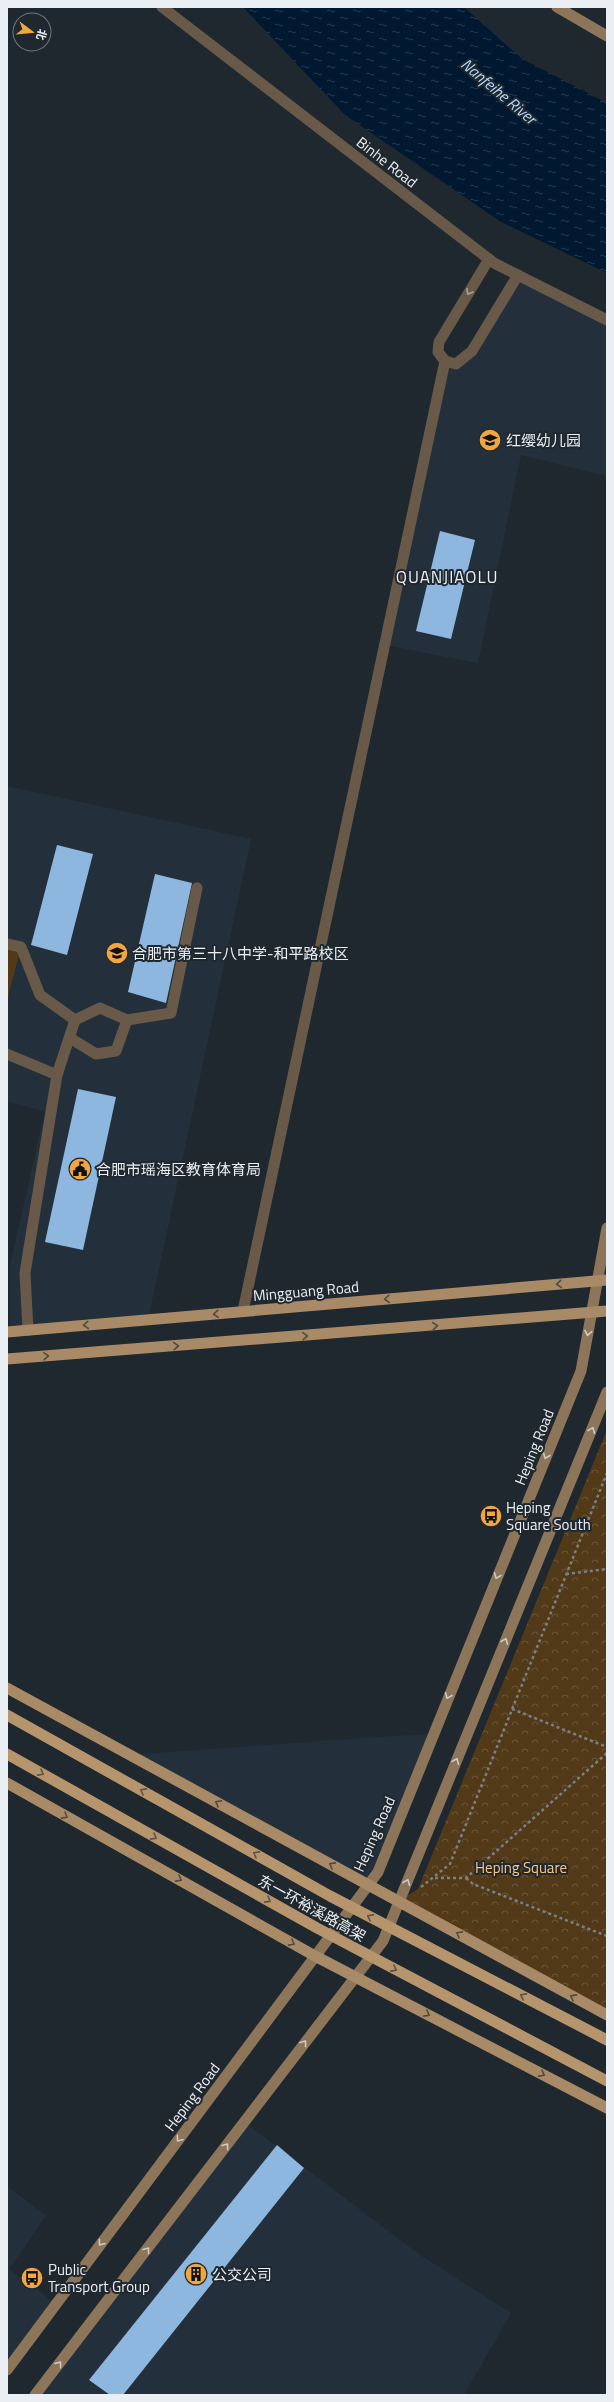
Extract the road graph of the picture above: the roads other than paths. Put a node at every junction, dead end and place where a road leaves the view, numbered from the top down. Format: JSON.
{"nodes":[{"id":1,"x":162,"y":7,"type":"edge"},
{"id":2,"x":557,"y":7,"type":"edge"},
{"id":3,"x":607,"y":36,"type":"edge"},
{"id":4,"x":489,"y":259,"type":"junction"},
{"id":5,"x":518,"y":275,"type":"junction"},
{"id":6,"x":607,"y":320,"type":"edge"},
{"id":7,"x":445,"y":361,"type":"junction"},
{"id":8,"x":197,"y":888,"type":"dead end"},
{"id":9,"x":7,"y":944,"type":"edge"},
{"id":10,"x":75,"y":1020,"type":"junction"},
{"id":11,"x":127,"y":1020,"type":"junction"},
{"id":12,"x":70,"y":1038,"type":"junction"},
{"id":13,"x":7,"y":1054,"type":"edge"},
{"id":14,"x":57,"y":1075,"type":"junction"},
{"id":15,"x":607,"y":1228,"type":"edge"},
{"id":16,"x":602,"y":1281,"type":"edge"},
{"id":17,"x":243,"y":1311,"type":"junction"},
{"id":18,"x":607,"y":1311,"type":"edge"},
{"id":19,"x":592,"y":1313,"type":"junction"},
{"id":20,"x":28,"y":1330,"type":"junction"},
{"id":21,"x":7,"y":1332,"type":"edge"},
{"id":22,"x":7,"y":1359,"type":"edge"},
{"id":23,"x":607,"y":1392,"type":"edge"},
{"id":24,"x":7,"y":1688,"type":"edge"},
{"id":25,"x":7,"y":1715,"type":"edge"},
{"id":26,"x":7,"y":1754,"type":"edge"},
{"id":27,"x":7,"y":1783,"type":"edge"},
{"id":28,"x":368,"y":1885,"type":"junction"},
{"id":29,"x":399,"y":1902,"type":"junction"},
{"id":30,"x":315,"y":1956,"type":"junction"},
{"id":31,"x":355,"y":1977,"type":"junction"},
{"id":32,"x":607,"y":2015,"type":"edge"},
{"id":33,"x":607,"y":2040,"type":"edge"},
{"id":34,"x":607,"y":2081,"type":"edge"},
{"id":35,"x":607,"y":2108,"type":"edge"},
{"id":36,"x":7,"y":2370,"type":"edge"},
{"id":37,"x":35,"y":2395,"type":"edge"}],
"edges":[{"from":1,"to":4,"type":"street","name":"Binhe Road"},
{"from":2,"to":3,"type":"main road"},
{"from":4,"to":5,"type":"street","name":"Binhe Road"},
{"from":4,"to":7,"type":"street","one_way":true},
{"from":5,"to":6,"type":"street","name":"Binhe Road"},
{"from":5,"to":7,"type":"street"},
{"from":7,"to":17,"type":"street"},
{"from":8,"to":11,"type":"street"},
{"from":9,"to":10,"type":"street"},
{"from":10,"to":11,"type":"street"},
{"from":10,"to":12,"type":"street"},
{"from":11,"to":12,"type":"street"},
{"from":12,"to":14,"type":"street"},
{"from":13,"to":14,"type":"street"},
{"from":14,"to":20,"type":"street"},
{"from":15,"to":16,"type":"main road","name":"Heping Road"},
{"from":16,"to":17,"type":"main road","name":"Mingguang Road","one_way":true},
{"from":16,"to":19,"type":"main road","name":"Heping Road"},
{"from":17,"to":20,"type":"main road","name":"Mingguang Road","one_way":true},
{"from":18,"to":19,"type":"main road"},
{"from":22,"to":19,"type":"main road","one_way":true},
{"from":19,"to":28,"type":"main road","name":"Heping Road","one_way":true},
{"from":20,"to":21,"type":"main road","name":"Mingguang Road"},
{"from":29,"to":23,"type":"main road","one_way":true},
{"from":28,"to":24,"type":"main road","one_way":true},
{"from":33,"to":25,"type":"highway","name":"东一环裕溪路高架","one_way":true,"bridge":true},
{"from":26,"to":34,"type":"highway","name":"东一环裕溪路高架","one_way":true,"bridge":true},
{"from":27,"to":30,"type":"main road","one_way":true},
{"from":28,"to":29,"type":"main road"},
{"from":28,"to":30,"type":"main road","name":"Heping Road"},
{"from":29,"to":31,"type":"main road"},
{"from":32,"to":29,"type":"main road","one_way":true},
{"from":30,"to":31,"type":"main road"},
{"from":30,"to":36,"type":"main road","name":"Heping Road","one_way":true},
{"from":31,"to":35,"type":"main road","one_way":true},
{"from":37,"to":31,"type":"main road","one_way":true}]}
